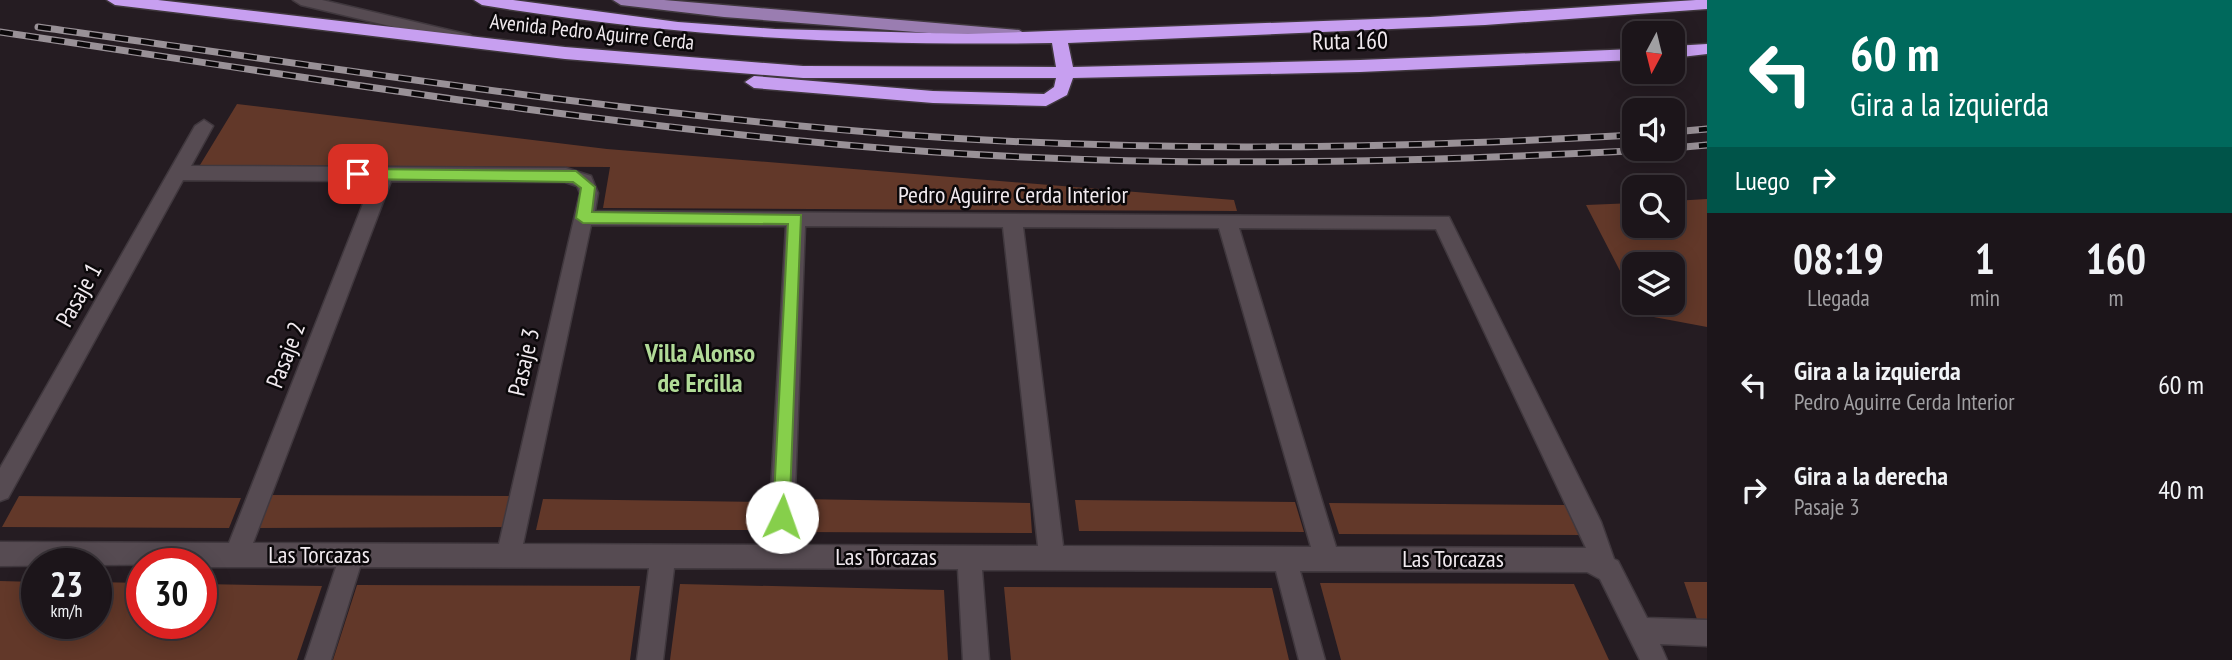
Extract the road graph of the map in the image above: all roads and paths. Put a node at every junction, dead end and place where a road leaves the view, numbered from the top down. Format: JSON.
{"nodes":[{"id":1,"x":115,"y":0,"type":"edge"},
{"id":2,"x":301,"y":0,"type":"edge"},
{"id":3,"x":482,"y":0,"type":"edge"},
{"id":4,"x":621,"y":0,"type":"edge"},
{"id":5,"x":1707,"y":4,"type":"edge"},
{"id":6,"x":1059,"y":39,"type":"junction"},
{"id":7,"x":486,"y":44,"type":"junction"},
{"id":8,"x":1707,"y":50,"type":"edge"},
{"id":9,"x":1685,"y":51,"type":"edge"},
{"id":10,"x":1622,"y":56,"type":"edge"},
{"id":11,"x":633,"y":60,"type":"junction"},
{"id":12,"x":1066,"y":73,"type":"junction"},
{"id":13,"x":204,"y":126,"type":"dead end"},
{"id":14,"x":177,"y":173,"type":"junction"},
{"id":15,"x":384,"y":174,"type":"junction"},
{"id":16,"x":583,"y":218,"type":"junction"},
{"id":17,"x":796,"y":219,"type":"junction"},
{"id":18,"x":1012,"y":220,"type":"junction"},
{"id":19,"x":1227,"y":221,"type":"junction"},
{"id":20,"x":0,"y":490,"type":"edge"},
{"id":21,"x":0,"y":554,"type":"edge"},
{"id":22,"x":237,"y":554,"type":"junction"},
{"id":23,"x":352,"y":555,"type":"junction"},
{"id":24,"x":508,"y":556,"type":"junction"},
{"id":25,"x":663,"y":556,"type":"junction"},
{"id":26,"x":780,"y":556,"type":"junction"},
{"id":27,"x":969,"y":557,"type":"junction"},
{"id":28,"x":1052,"y":558,"type":"junction"},
{"id":29,"x":1285,"y":559,"type":"junction"},
{"id":30,"x":1327,"y":559,"type":"junction"},
{"id":31,"x":1603,"y":565,"type":"junction"},
{"id":32,"x":1639,"y":631,"type":"junction"},
{"id":33,"x":1707,"y":633,"type":"edge"},
{"id":34,"x":318,"y":660,"type":"edge"},
{"id":35,"x":650,"y":660,"type":"edge"},
{"id":36,"x":976,"y":660,"type":"edge"},
{"id":37,"x":1312,"y":660,"type":"edge"},
{"id":38,"x":1654,"y":660,"type":"edge"}],
"edges":[{"from":1,"to":7,"type":"highway","name":"Avenida Pedro Aguirre Cerda"},
{"from":2,"to":7,"type":"street"},
{"from":3,"to":6,"type":"highway","name":"Avenida Pedro Aguirre Cerda"},
{"from":4,"to":6,"type":"main road","name":"Avenida Pedro Aguirre Cerda"},
{"from":5,"to":6,"type":"highway","name":"Ruta 160"},
{"from":6,"to":12,"type":"highway"},
{"from":7,"to":11,"type":"highway","name":"Avenida Pedro Aguirre Cerda"},
{"from":8,"to":9,"type":"highway"},
{"from":10,"to":12,"type":"highway","name":"Ruta 160"},
{"from":11,"to":12,"type":"highway","name":"Avenida Pedro Aguirre Cerda"},
{"from":11,"to":12,"type":"highway"},
{"from":13,"to":14,"type":"street","name":"Pasaje 1"},
{"from":14,"to":15,"type":"street"},
{"from":14,"to":20,"type":"street","name":"Pasaje 1"},
{"from":15,"to":16,"type":"street","name":"Pasaje 3"},
{"from":15,"to":22,"type":"street","name":"Pasaje 2"},
{"from":16,"to":17,"type":"street","name":"Pedro Aguirre Cerda Interior"},
{"from":16,"to":24,"type":"street","name":"Pasaje 3"},
{"from":17,"to":18,"type":"street","name":"Pedro Aguirre Cerda Interior"},
{"from":17,"to":26,"type":"street"},
{"from":18,"to":19,"type":"street","name":"Pedro Aguirre Cerda Interior"},
{"from":18,"to":28,"type":"street"},
{"from":19,"to":30,"type":"street"},
{"from":19,"to":31,"type":"street","name":"Pedro Aguirre Cerda Interior"},
{"from":21,"to":22,"type":"street","name":"Las Torcazas"},
{"from":22,"to":23,"type":"street","name":"Las Torcazas"},
{"from":23,"to":24,"type":"street","name":"Las Torcazas"},
{"from":23,"to":34,"type":"street"},
{"from":24,"to":25,"type":"street","name":"Las Torcazas"},
{"from":25,"to":26,"type":"street","name":"Las Torcazas"},
{"from":25,"to":35,"type":"street"},
{"from":26,"to":27,"type":"street","name":"Las Torcazas"},
{"from":27,"to":28,"type":"street","name":"Las Torcazas"},
{"from":27,"to":36,"type":"street"},
{"from":28,"to":29,"type":"street","name":"Las Torcazas"},
{"from":29,"to":30,"type":"street","name":"Las Torcazas"},
{"from":29,"to":37,"type":"street"},
{"from":30,"to":31,"type":"street","name":"Las Torcazas"},
{"from":31,"to":32,"type":"street"},
{"from":32,"to":33,"type":"street"},
{"from":32,"to":38,"type":"street"}]}
